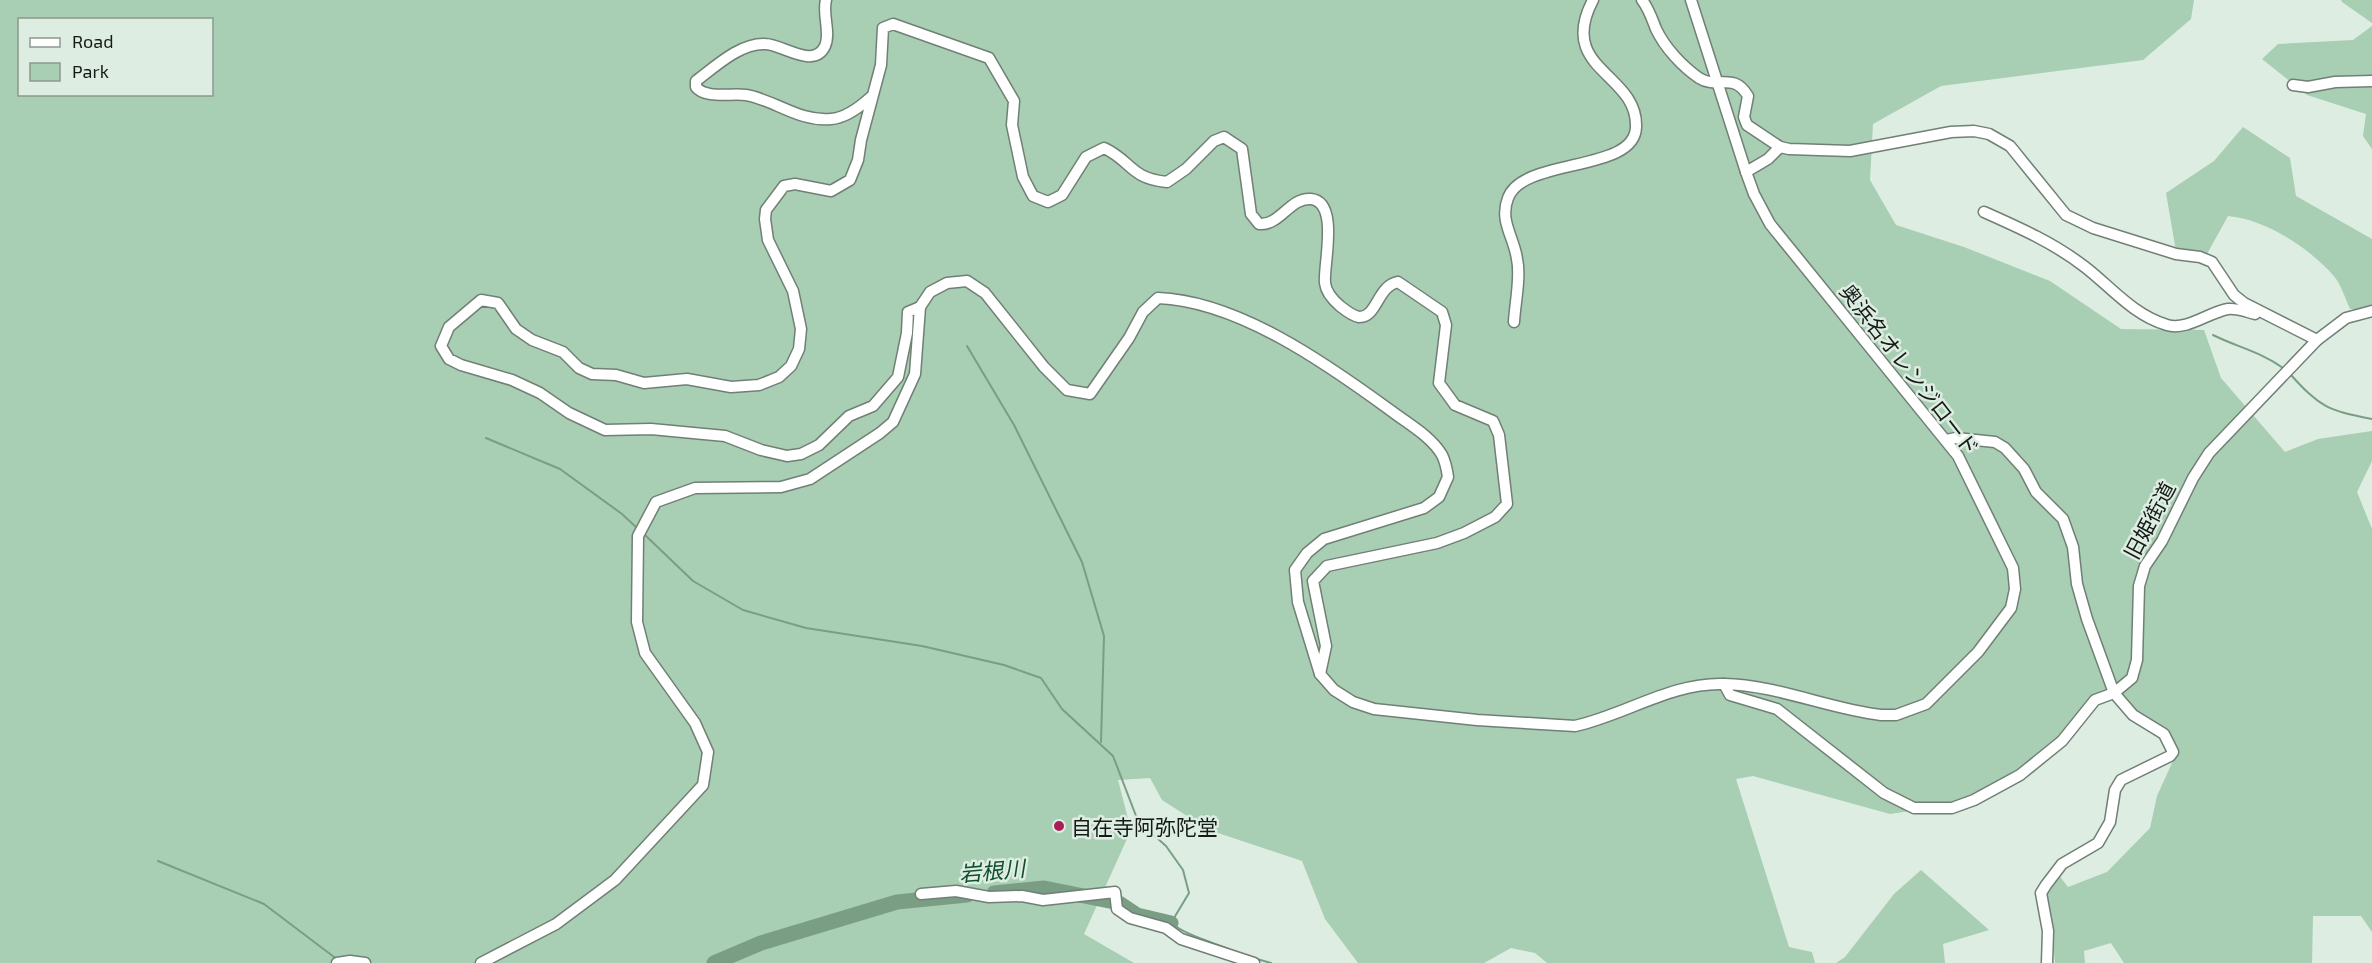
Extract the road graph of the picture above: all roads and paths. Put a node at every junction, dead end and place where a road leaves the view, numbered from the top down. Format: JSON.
{"nodes":[{"id":1,"x":826,"y":0,"type":"edge"},
{"id":2,"x":1593,"y":0,"type":"edge"},
{"id":3,"x":1642,"y":0,"type":"edge"},
{"id":4,"x":1690,"y":0,"type":"edge"},
{"id":5,"x":2372,"y":81,"type":"edge"},
{"id":6,"x":1717,"y":82,"type":"junction"},
{"id":7,"x":2293,"y":85,"type":"dead end"},
{"id":8,"x":871,"y":96,"type":"junction"},
{"id":9,"x":1780,"y":147,"type":"junction"},
{"id":10,"x":1746,"y":172,"type":"junction"},
{"id":11,"x":1984,"y":212,"type":"dead end"},
{"id":12,"x":920,"y":307,"type":"junction"},
{"id":13,"x":2372,"y":311,"type":"edge"},
{"id":14,"x":2270,"y":317,"type":"junction"},
{"id":15,"x":1514,"y":322,"type":"dead end"},
{"id":16,"x":2317,"y":340,"type":"junction"},
{"id":17,"x":1946,"y":440,"type":"junction"},
{"id":18,"x":1320,"y":674,"type":"junction"},
{"id":19,"x":1724,"y":684,"type":"junction"},
{"id":20,"x":2114,"y":693,"type":"junction"},
{"id":21,"x":921,"y":894,"type":"dead end"},
{"id":22,"x":338,"y":963,"type":"edge"},
{"id":23,"x":365,"y":963,"type":"edge"},
{"id":24,"x":481,"y":963,"type":"edge"},
{"id":25,"x":1254,"y":963,"type":"edge"},
{"id":26,"x":2047,"y":963,"type":"edge"}],
"edges":[{"from":1,"to":8,"type":"street"},
{"from":2,"to":15,"type":"street"},
{"from":3,"to":6,"type":"street"},
{"from":4,"to":6,"type":"street","name":"奥浜名オレンジロード"},
{"from":5,"to":7,"type":"street"},
{"from":6,"to":9,"type":"street"},
{"from":6,"to":10,"type":"street","name":"奥浜名オレンジロード"},
{"from":8,"to":12,"type":"street"},
{"from":8,"to":18,"type":"street"},
{"from":9,"to":10,"type":"street"},
{"from":9,"to":14,"type":"street"},
{"from":10,"to":17,"type":"street","name":"奥浜名オレンジロード"},
{"from":11,"to":14,"type":"street"},
{"from":12,"to":18,"type":"street","name":"奥浜名オレンジロード"},
{"from":12,"to":24,"type":"street"},
{"from":13,"to":16,"type":"street","name":"旧姫街道"},
{"from":14,"to":16,"type":"street"},
{"from":16,"to":20,"type":"street","name":"旧姫街道"},
{"from":17,"to":19,"type":"street","name":"奥浜名オレンジロード"},
{"from":17,"to":20,"type":"street"},
{"from":18,"to":19,"type":"street","name":"奥浜名オレンジロード"},
{"from":19,"to":20,"type":"street","name":"旧姫街道"},
{"from":20,"to":26,"type":"street"},
{"from":21,"to":25,"type":"street"},
{"from":22,"to":23,"type":"street"}]}
